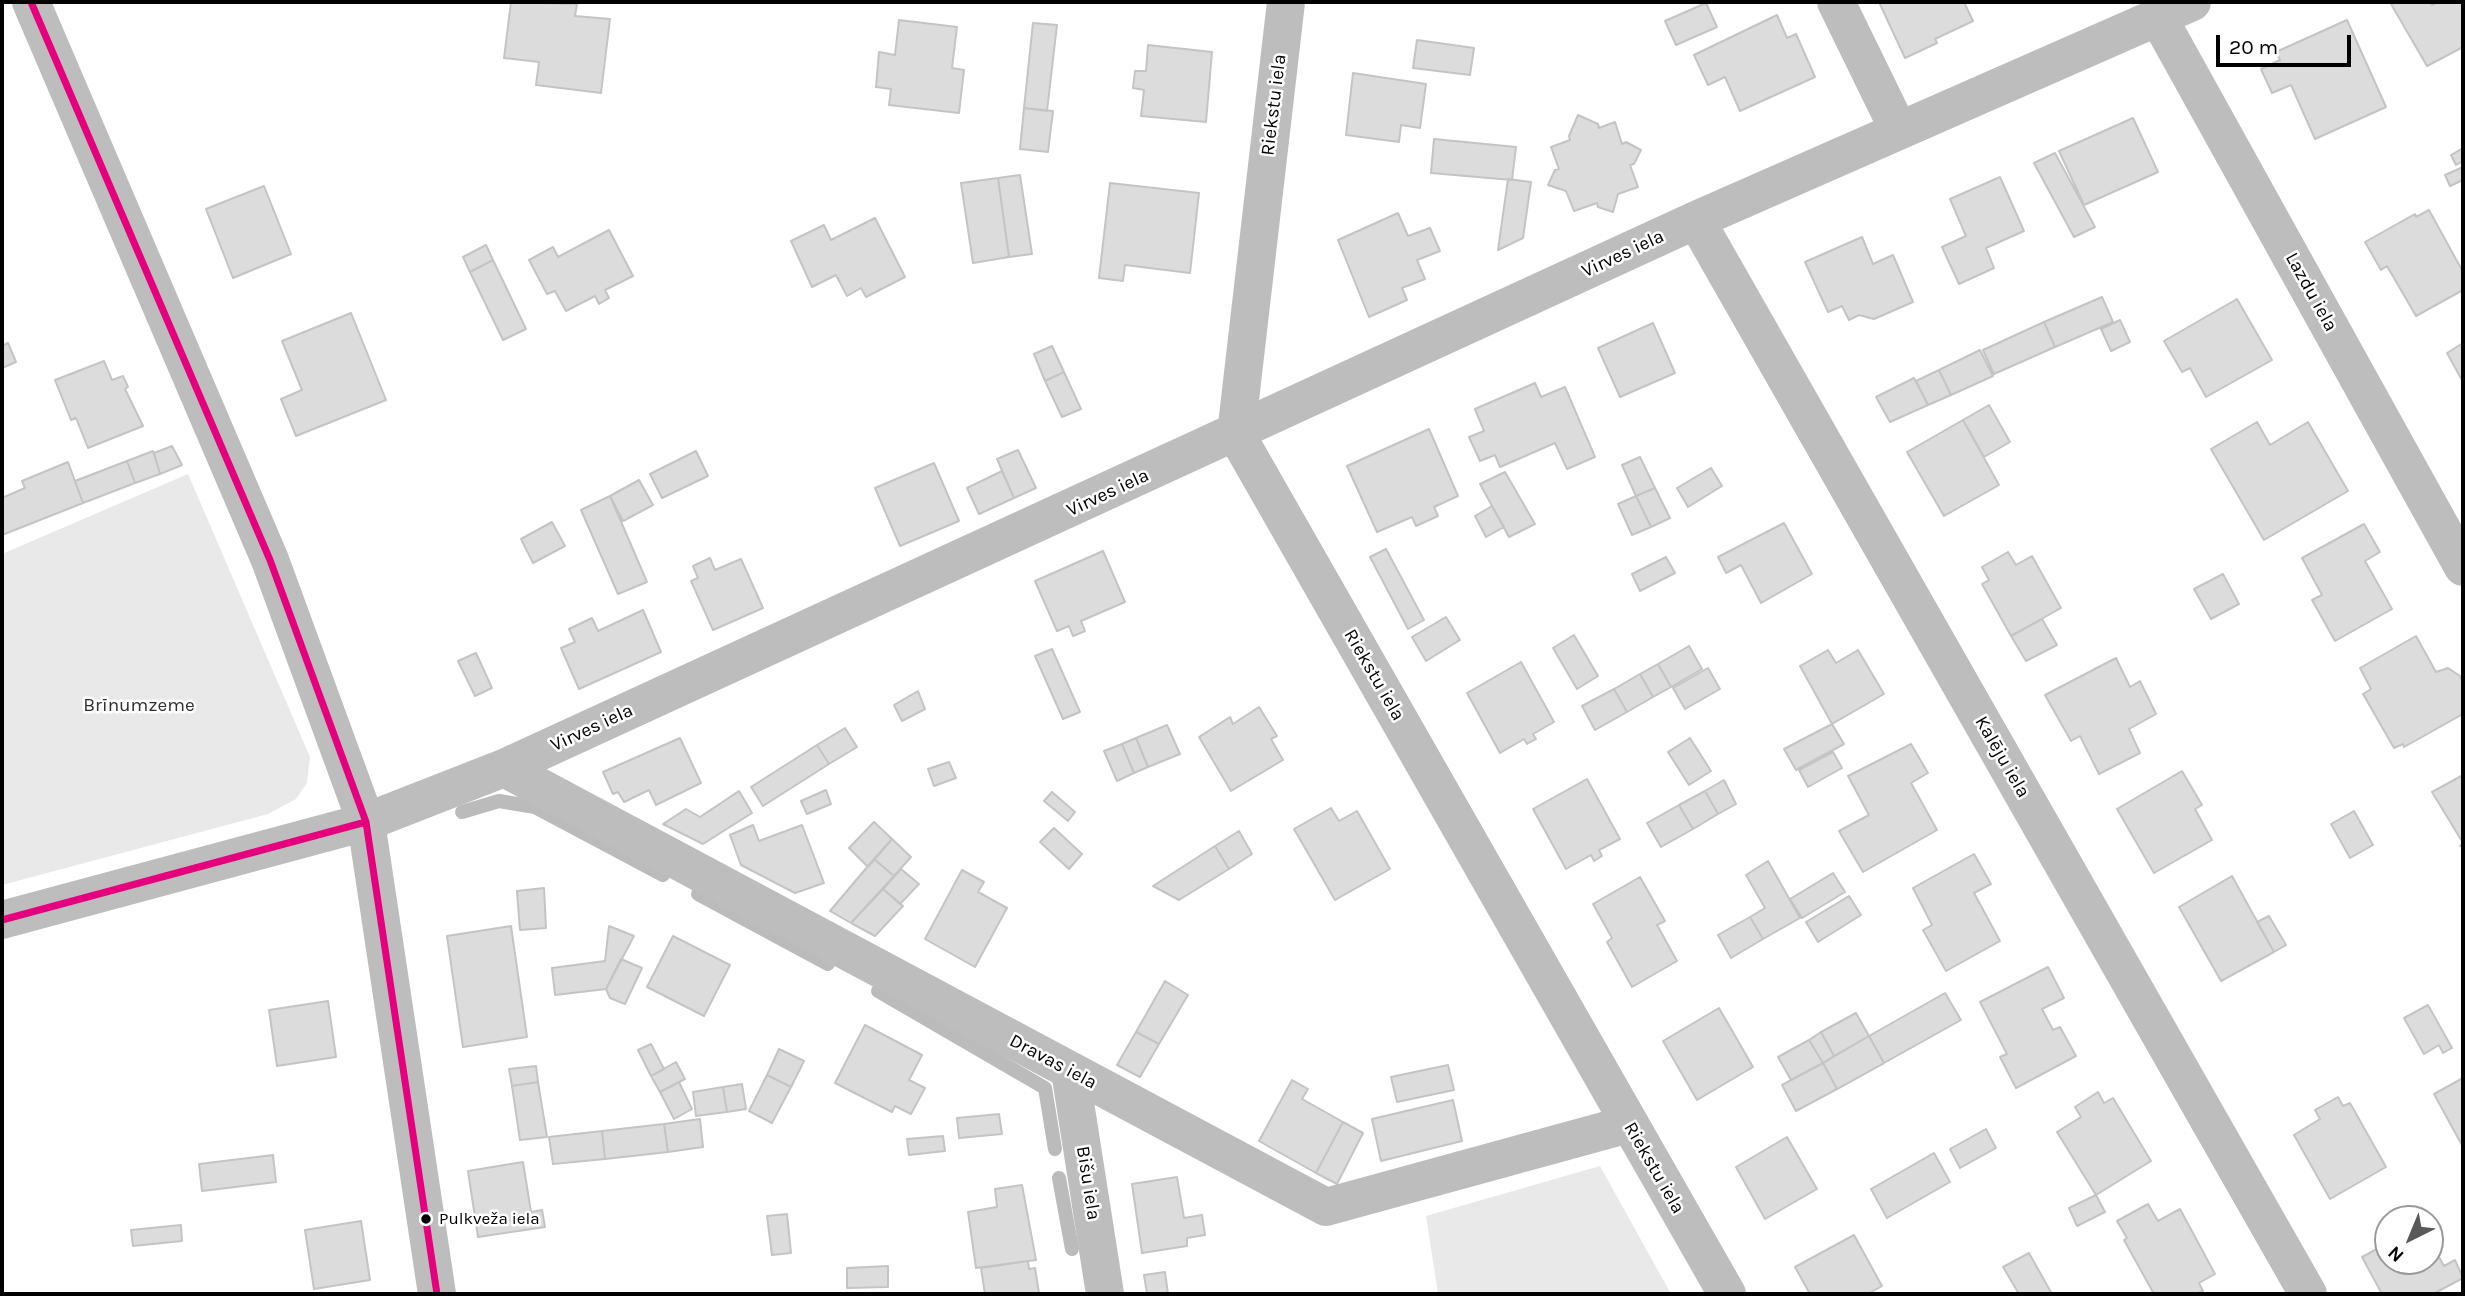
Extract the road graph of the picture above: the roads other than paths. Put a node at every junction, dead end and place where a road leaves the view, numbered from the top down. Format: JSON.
{"nodes":[{"id":1,"x":31,"y":2,"type":"edge"},
{"id":2,"x":1286,"y":2,"type":"edge"},
{"id":3,"x":1836,"y":2,"type":"edge"},
{"id":4,"x":2175,"y":9,"type":"edge"},
{"id":5,"x":1899,"y":131,"type":"junction"},
{"id":6,"x":1696,"y":220,"type":"junction"},
{"id":7,"x":1236,"y":434,"type":"junction"},
{"id":8,"x":2463,"y":566,"type":"edge"},
{"id":9,"x":504,"y":768,"type":"junction"},
{"id":10,"x":366,"y":822,"type":"junction"},
{"id":11,"x":2,"y":920,"type":"edge"},
{"id":12,"x":1070,"y":1071,"type":"junction"},
{"id":13,"x":1629,"y":1124,"type":"junction"},
{"id":14,"x":437,"y":1294,"type":"edge"},
{"id":15,"x":1105,"y":1294,"type":"edge"},
{"id":16,"x":1727,"y":1294,"type":"edge"},
{"id":17,"x":2308,"y":1294,"type":"edge"}],
"edges":[{"from":1,"to":10,"type":"street"},
{"from":2,"to":7,"type":"street","name":"Riekstu iela"},
{"from":3,"to":5,"type":"street"},
{"from":4,"to":5,"type":"street","name":"Virves iela"},
{"from":4,"to":8,"type":"street","name":"Lazdu iela"},
{"from":5,"to":6,"type":"street","name":"Virves iela"},
{"from":6,"to":7,"type":"street","name":"Virves iela"},
{"from":6,"to":17,"type":"street","name":"Kalēju iela"},
{"from":7,"to":9,"type":"street","name":"Virves iela"},
{"from":7,"to":13,"type":"street","name":"Riekstu iela"},
{"from":9,"to":10,"type":"street","name":"Virves iela"},
{"from":9,"to":12,"type":"street","name":"Dravas iela"},
{"from":10,"to":11,"type":"street","name":"Virves iela"},
{"from":10,"to":14,"type":"street"},
{"from":12,"to":13,"type":"street","name":"Dravas iela"},
{"from":12,"to":15,"type":"street","name":"Bišu iela"},
{"from":13,"to":16,"type":"street","name":"Riekstu iela"}]}
